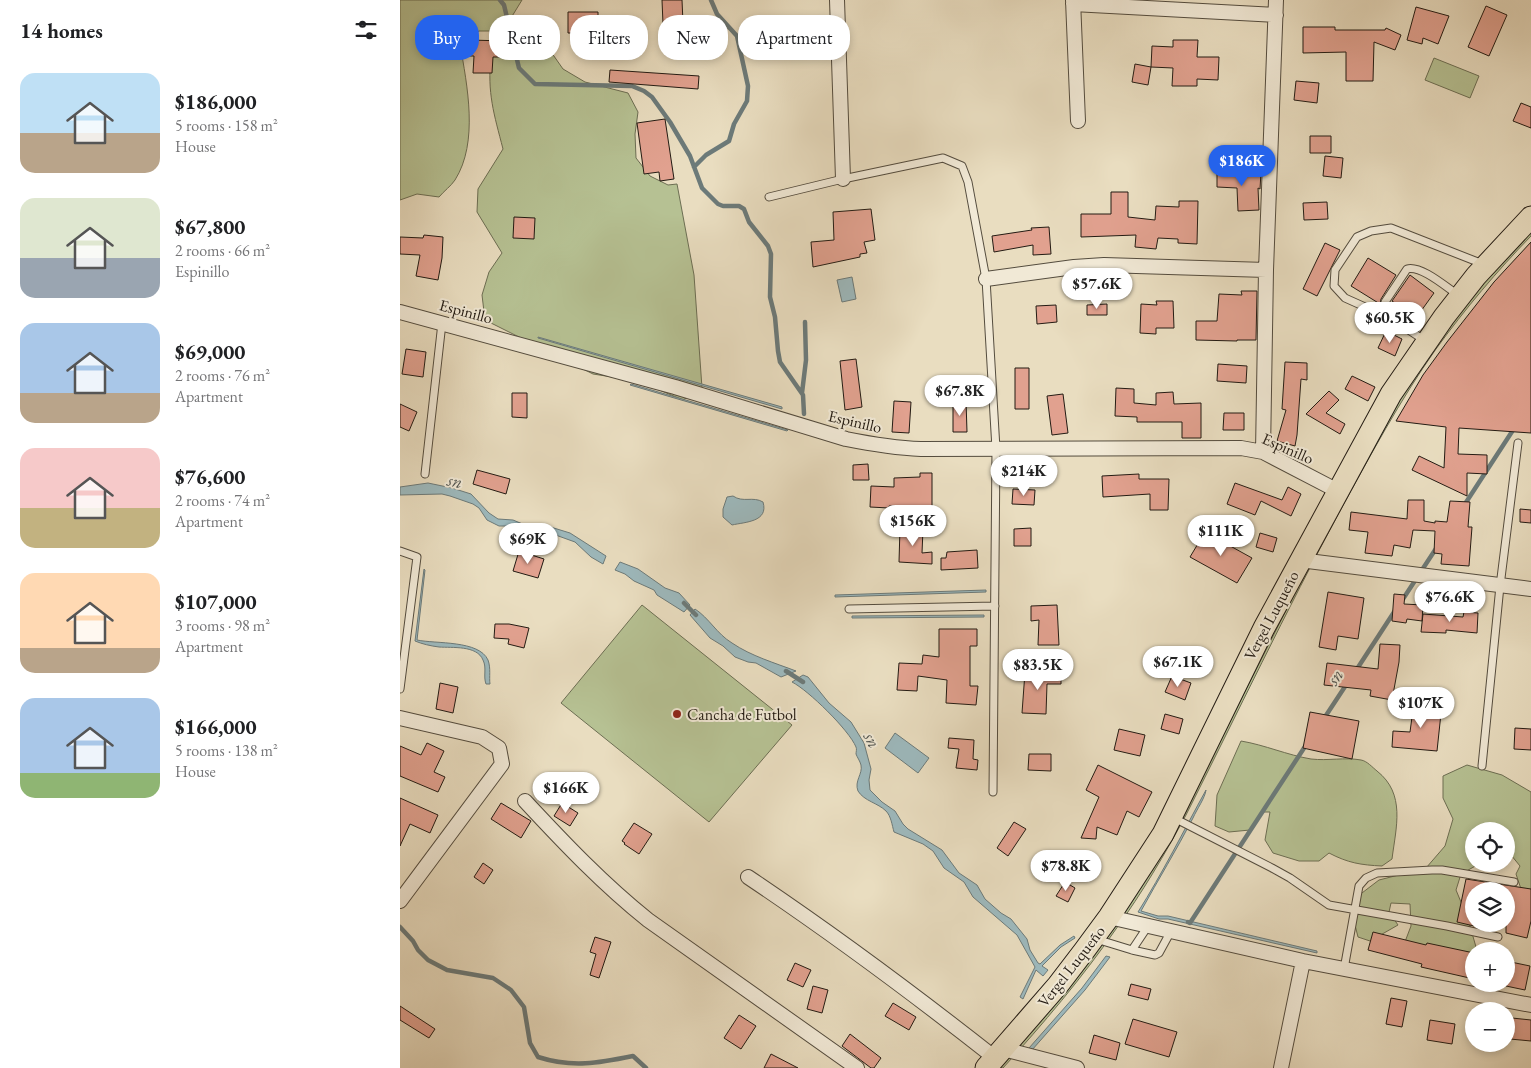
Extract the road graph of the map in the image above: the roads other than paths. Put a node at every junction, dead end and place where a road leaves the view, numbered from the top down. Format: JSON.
{"nodes":[{"id":1,"x":837,"y":0,"type":"edge"},
{"id":2,"x":1276,"y":0,"type":"edge"},
{"id":3,"x":1073,"y":2,"type":"edge"},
{"id":4,"x":1276,"y":15,"type":"junction"},
{"id":5,"x":1078,"y":121,"type":"dead end"},
{"id":6,"x":843,"y":178,"type":"junction"},
{"id":7,"x":768,"y":197,"type":"dead end"},
{"id":8,"x":1531,"y":217,"type":"edge"},
{"id":9,"x":1486,"y":265,"type":"junction"},
{"id":10,"x":1266,"y":270,"type":"junction"},
{"id":11,"x":986,"y":279,"type":"junction"},
{"id":12,"x":1460,"y":296,"type":"junction"},
{"id":13,"x":400,"y":312,"type":"edge"},
{"id":14,"x":1392,"y":319,"type":"junction"},
{"id":15,"x":442,"y":322,"type":"junction"},
{"id":16,"x":1426,"y":341,"type":"junction"},
{"id":17,"x":1518,"y":444,"type":"dead end"},
{"id":18,"x":996,"y":448,"type":"junction"},
{"id":19,"x":1263,"y":452,"type":"junction"},
{"id":20,"x":425,"y":474,"type":"dead end"},
{"id":21,"x":1338,"y":491,"type":"junction"},
{"id":22,"x":400,"y":551,"type":"edge"},
{"id":23,"x":1300,"y":560,"type":"junction"},
{"id":24,"x":1500,"y":586,"type":"junction"},
{"id":25,"x":1531,"y":589,"type":"edge"},
{"id":26,"x":995,"y":606,"type":"junction"},
{"id":27,"x":849,"y":609,"type":"dead end"},
{"id":28,"x":400,"y":689,"type":"edge"},
{"id":29,"x":400,"y":718,"type":"edge"},
{"id":30,"x":1482,"y":766,"type":"dead end"},
{"id":31,"x":993,"y":792,"type":"dead end"},
{"id":32,"x":525,"y":802,"type":"dead end"},
{"id":33,"x":1171,"y":816,"type":"junction"},
{"id":34,"x":748,"y":877,"type":"dead end"},
{"id":35,"x":1514,"y":882,"type":"dead end"},
{"id":36,"x":400,"y":900,"type":"edge"},
{"id":37,"x":1355,"y":910,"type":"junction"},
{"id":38,"x":1109,"y":917,"type":"junction"},
{"id":39,"x":1148,"y":926,"type":"junction"},
{"id":40,"x":1171,"y":931,"type":"junction"},
{"id":41,"x":1498,"y":937,"type":"dead end"},
{"id":42,"x":1093,"y":938,"type":"junction"},
{"id":43,"x":1132,"y":950,"type":"junction"},
{"id":44,"x":1303,"y":961,"type":"junction"},
{"id":45,"x":1344,"y":969,"type":"junction"},
{"id":46,"x":1531,"y":1004,"type":"edge"},
{"id":47,"x":995,"y":1058,"type":"edge"},
{"id":48,"x":858,"y":1068,"type":"edge"},
{"id":49,"x":1077,"y":1068,"type":"edge"},
{"id":50,"x":1281,"y":1068,"type":"edge"}],
"edges":[{"from":1,"to":6,"type":"street"},
{"from":2,"to":4,"type":"street"},
{"from":3,"to":4,"type":"street"},
{"from":3,"to":5,"type":"street"},
{"from":4,"to":10,"type":"street"},
{"from":6,"to":7,"type":"lane"},
{"from":6,"to":11,"type":"lane"},
{"from":8,"to":9,"type":"main road","name":"Vergel Luqueño"},
{"from":9,"to":12,"type":"main road","name":"Vergel Luqueño"},
{"from":9,"to":14,"type":"lane"},
{"from":10,"to":11,"type":"street"},
{"from":10,"to":19,"type":"street"},
{"from":11,"to":18,"type":"lane"},
{"from":12,"to":14,"type":"lane"},
{"from":12,"to":16,"type":"main road","name":"Vergel Luqueño"},
{"from":13,"to":15,"type":"street","name":"Espinillo"},
{"from":14,"to":16,"type":"lane"},
{"from":15,"to":18,"type":"street","name":"Espinillo"},
{"from":15,"to":20,"type":"lane"},
{"from":16,"to":21,"type":"main road","name":"Vergel Luqueño"},
{"from":17,"to":24,"type":"lane"},
{"from":18,"to":19,"type":"street","name":"Espinillo"},
{"from":18,"to":26,"type":"lane"},
{"from":19,"to":21,"type":"street","name":"Espinillo"},
{"from":21,"to":23,"type":"main road","name":"Vergel Luqueño"},
{"from":22,"to":28,"type":"lane"},
{"from":23,"to":24,"type":"street"},
{"from":23,"to":33,"type":"main road","name":"Vergel Luqueño"},
{"from":24,"to":25,"type":"street"},
{"from":24,"to":30,"type":"lane"},
{"from":26,"to":27,"type":"lane"},
{"from":26,"to":31,"type":"lane"},
{"from":29,"to":36,"type":"street"},
{"from":32,"to":48,"type":"street"},
{"from":33,"to":37,"type":"lane"},
{"from":33,"to":38,"type":"main road","name":"Vergel Luqueño"},
{"from":34,"to":47,"type":"street"},
{"from":35,"to":37,"type":"lane"},
{"from":37,"to":41,"type":"lane"},
{"from":37,"to":45,"type":"lane"},
{"from":38,"to":39,"type":"street"},
{"from":38,"to":42,"type":"main road","name":"Vergel Luqueño"},
{"from":39,"to":40,"type":"street"},
{"from":39,"to":43,"type":"lane"},
{"from":40,"to":43,"type":"lane"},
{"from":40,"to":44,"type":"street"},
{"from":42,"to":43,"type":"lane"},
{"from":42,"to":47,"type":"main road","name":"Vergel Luqueño"},
{"from":44,"to":45,"type":"street"},
{"from":44,"to":50,"type":"street"},
{"from":45,"to":46,"type":"street"},
{"from":47,"to":49,"type":"street"}]}
